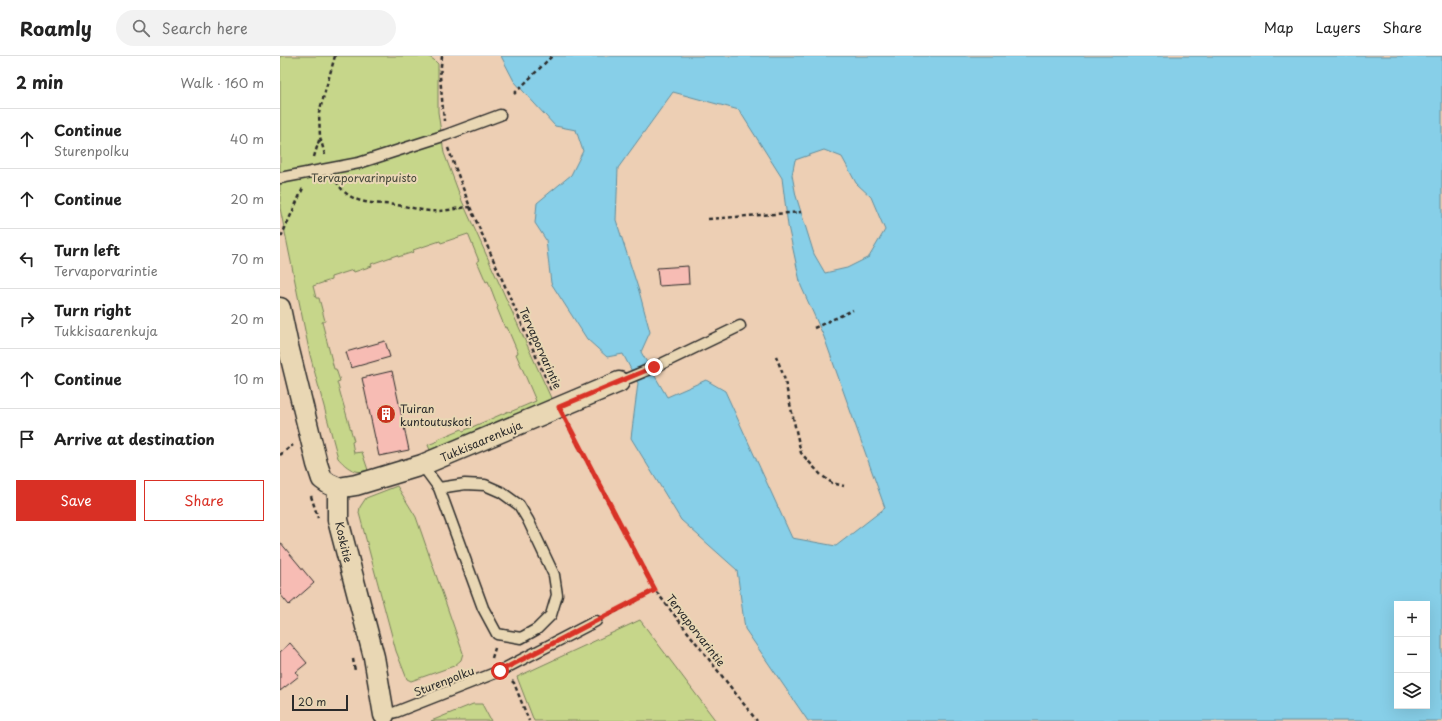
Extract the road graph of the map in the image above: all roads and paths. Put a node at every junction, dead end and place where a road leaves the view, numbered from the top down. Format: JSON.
{"nodes":[{"id":1,"x":442,"y":56,"type":"edge"},
{"id":2,"x":552,"y":56,"type":"edge"},
{"id":3,"x":514,"y":94,"type":"dead end"},
{"id":4,"x":500,"y":115,"type":"dead end"},
{"id":5,"x":446,"y":136,"type":"junction"},
{"id":6,"x":280,"y":178,"type":"edge"},
{"id":7,"x":801,"y":212,"type":"dead end"},
{"id":8,"x":708,"y":219,"type":"dead end"},
{"id":9,"x":280,"y":308,"type":"edge"},
{"id":10,"x":853,"y":310,"type":"dead end"},
{"id":11,"x":740,"y":326,"type":"dead end"},
{"id":12,"x":814,"y":328,"type":"dead end"},
{"id":13,"x":776,"y":356,"type":"dead end"},
{"id":14,"x":619,"y":382,"type":"joint"},
{"id":15,"x":559,"y":407,"type":"junction"},
{"id":16,"x":296,"y":442,"type":"dead end"},
{"id":17,"x":280,"y":455,"type":"edge"},
{"id":18,"x":422,"y":465,"type":"junction"},
{"id":19,"x":844,"y":486,"type":"dead end"},
{"id":20,"x":338,"y":488,"type":"junction"},
{"id":21,"x":438,"y":488,"type":"junction"},
{"id":22,"x":655,"y":590,"type":"junction"},
{"id":23,"x":596,"y":621,"type":"joint"},
{"id":24,"x":500,"y":671,"type":"junction"},
{"id":25,"x":384,"y":715,"type":"joint"},
{"id":26,"x":529,"y":721,"type":"edge"},
{"id":27,"x":757,"y":721,"type":"edge"}],
"edges":[{"from":1,"to":5,"type":"path","name":"Tervaporvarintie"},
{"from":2,"to":3,"type":"path"},
{"from":4,"to":5,"type":"lane"},
{"from":5,"to":6,"type":"lane"},
{"from":5,"to":15,"type":"path","name":"Tervaporvarintie"},
{"from":7,"to":8,"type":"path"},
{"from":9,"to":20,"type":"street"},
{"from":10,"to":12,"type":"path"},
{"from":11,"to":14,"type":"lane"},
{"from":13,"to":19,"type":"path"},
{"from":14,"to":15,"type":"street","name":"Tukkisaarenkuja"},
{"from":15,"to":18,"type":"street","name":"Tukkisaarenkuja"},
{"from":15,"to":22,"type":"path","name":"Tervaporvarintie"},
{"from":16,"to":17,"type":"path"},
{"from":18,"to":20,"type":"street","name":"Tukkisaarenkuja"},
{"from":18,"to":21,"type":"lane"},
{"from":20,"to":25,"type":"street","name":"Koskitie"},
{"from":21,"to":21,"type":"lane"},
{"from":22,"to":23,"type":"path"},
{"from":22,"to":27,"type":"path","name":"Tervaporvarintie"},
{"from":23,"to":24,"type":"lane","name":"Sturenpolku"},
{"from":24,"to":25,"type":"lane","name":"Sturenpolku"},
{"from":24,"to":26,"type":"path"}]}
